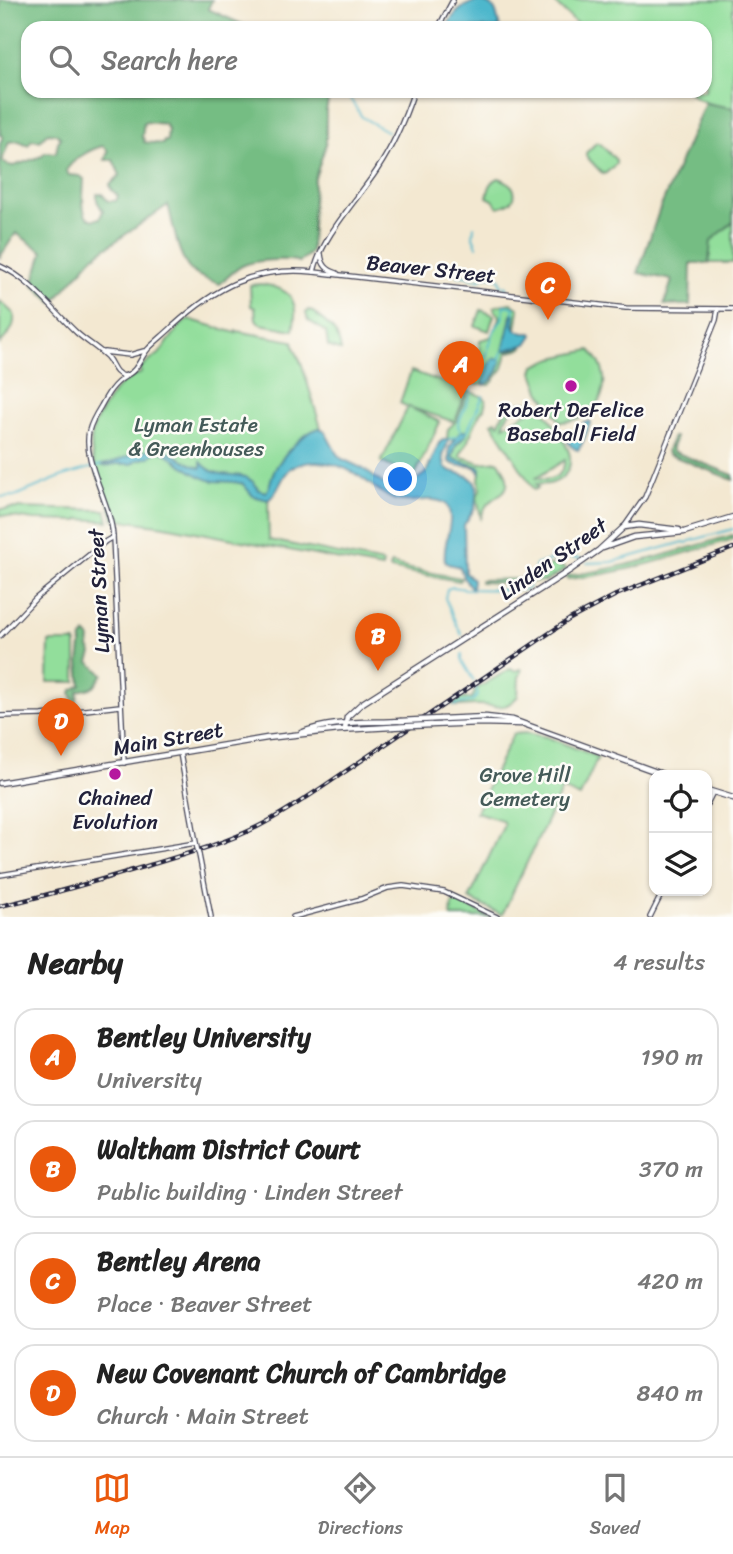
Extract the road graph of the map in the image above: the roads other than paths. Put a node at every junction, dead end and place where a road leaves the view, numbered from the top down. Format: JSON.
{"nodes":[{"id":1,"x":453,"y":0,"type":"edge"},
{"id":2,"x":442,"y":21,"type":"edge"},
{"id":3,"x":411,"y":98,"type":"edge"},
{"id":4,"x":321,"y":253,"type":"junction"},
{"id":5,"x":0,"y":266,"type":"edge"},
{"id":6,"x":314,"y":272,"type":"junction"},
{"id":7,"x":346,"y":275,"type":"junction"},
{"id":8,"x":718,"y":309,"type":"junction"},
{"id":9,"x":733,"y":309,"type":"edge"},
{"id":10,"x":149,"y":348,"type":"junction"},
{"id":11,"x":99,"y":350,"type":"junction"},
{"id":12,"x":125,"y":354,"type":"junction"},
{"id":13,"x":114,"y":368,"type":"junction"},
{"id":14,"x":134,"y":370,"type":"junction"},
{"id":15,"x":126,"y":376,"type":"junction"},
{"id":16,"x":114,"y":385,"type":"junction"},
{"id":17,"x":634,"y":515,"type":"junction"},
{"id":18,"x":733,"y":517,"type":"edge"},
{"id":19,"x":640,"y":525,"type":"junction"},
{"id":20,"x":624,"y":527,"type":"junction"},
{"id":21,"x":692,"y":530,"type":"junction"},
{"id":22,"x":113,"y":537,"type":"junction"},
{"id":23,"x":634,"y":537,"type":"junction"},
{"id":24,"x":593,"y":554,"type":"junction"},
{"id":25,"x":0,"y":636,"type":"edge"},
{"id":26,"x":120,"y":706,"type":"junction"},
{"id":27,"x":0,"y":716,"type":"edge"},
{"id":28,"x":522,"y":724,"type":"junction"},
{"id":29,"x":345,"y":727,"type":"junction"},
{"id":30,"x":180,"y":753,"type":"junction"},
{"id":31,"x":124,"y":763,"type":"junction"},
{"id":32,"x":651,"y":770,"type":"edge"},
{"id":33,"x":0,"y":783,"type":"edge"},
{"id":34,"x":712,"y":792,"type":"edge"},
{"id":35,"x":733,"y":798,"type":"edge"},
{"id":36,"x":197,"y":845,"type":"junction"},
{"id":37,"x":0,"y":875,"type":"edge"},
{"id":38,"x":660,"y":896,"type":"edge"},
{"id":39,"x":211,"y":917,"type":"edge"},
{"id":40,"x":293,"y":917,"type":"edge"},
{"id":41,"x":497,"y":917,"type":"edge"},
{"id":42,"x":650,"y":917,"type":"edge"}],
"edges":[{"from":1,"to":2,"type":"main road"},
{"from":3,"to":4,"type":"main road"},
{"from":4,"to":6,"type":"main road"},
{"from":4,"to":7,"type":"main road"},
{"from":5,"to":11,"type":"main road","name":"Beaver Street"},
{"from":6,"to":7,"type":"main road","name":"Beaver Street"},
{"from":6,"to":10,"type":"main road","name":"Beaver Street"},
{"from":7,"to":8,"type":"main road","name":"Beaver Street"},
{"from":8,"to":9,"type":"main road","name":"Beaver Street"},
{"from":8,"to":17,"type":"main road","name":"Linden Street"},
{"from":10,"to":12,"type":"main road","name":"Beaver Street"},
{"from":10,"to":14,"type":"main road","name":"Beaver Street"},
{"from":11,"to":12,"type":"main road","name":"Beaver Street"},
{"from":11,"to":13,"type":"main road","name":"Beaver Street"},
{"from":12,"to":13,"type":"main road"},
{"from":12,"to":14,"type":"main road"},
{"from":13,"to":15,"type":"main road"},
{"from":13,"to":16,"type":"main road"},
{"from":14,"to":15,"type":"main road"},
{"from":15,"to":16,"type":"main road","name":"Lyman Street"},
{"from":16,"to":22,"type":"main road","name":"Lyman Street"},
{"from":17,"to":19,"type":"main road"},
{"from":17,"to":20,"type":"main road","name":"Linden Street"},
{"from":18,"to":21,"type":"main road"},
{"from":19,"to":20,"type":"main road"},
{"from":19,"to":21,"type":"main road"},
{"from":20,"to":23,"type":"main road"},
{"from":20,"to":24,"type":"main road","name":"Linden Street"},
{"from":21,"to":23,"type":"main road"},
{"from":22,"to":25,"type":"main road"},
{"from":22,"to":26,"type":"main road","name":"Lyman Street"},
{"from":23,"to":24,"type":"main road"},
{"from":24,"to":29,"type":"main road","name":"Linden Street"},
{"from":26,"to":27,"type":"main road"},
{"from":26,"to":31,"type":"main road","name":"Lyman Street"},
{"from":28,"to":29,"type":"main road","name":"Main Street","bridge":true},
{"from":28,"to":29,"type":"main road","name":"Main Street","bridge":true},
{"from":28,"to":32,"type":"main road","name":"Main Street"},
{"from":29,"to":30,"type":"main road","name":"Main Street"},
{"from":30,"to":31,"type":"main road","name":"Main Street"},
{"from":30,"to":36,"type":"main road"},
{"from":31,"to":33,"type":"main road","name":"Main Street"},
{"from":34,"to":35,"type":"main road"},
{"from":36,"to":37,"type":"main road"},
{"from":36,"to":39,"type":"main road","bridge":true},
{"from":38,"to":42,"type":"main road"},
{"from":40,"to":41,"type":"main road"}]}
